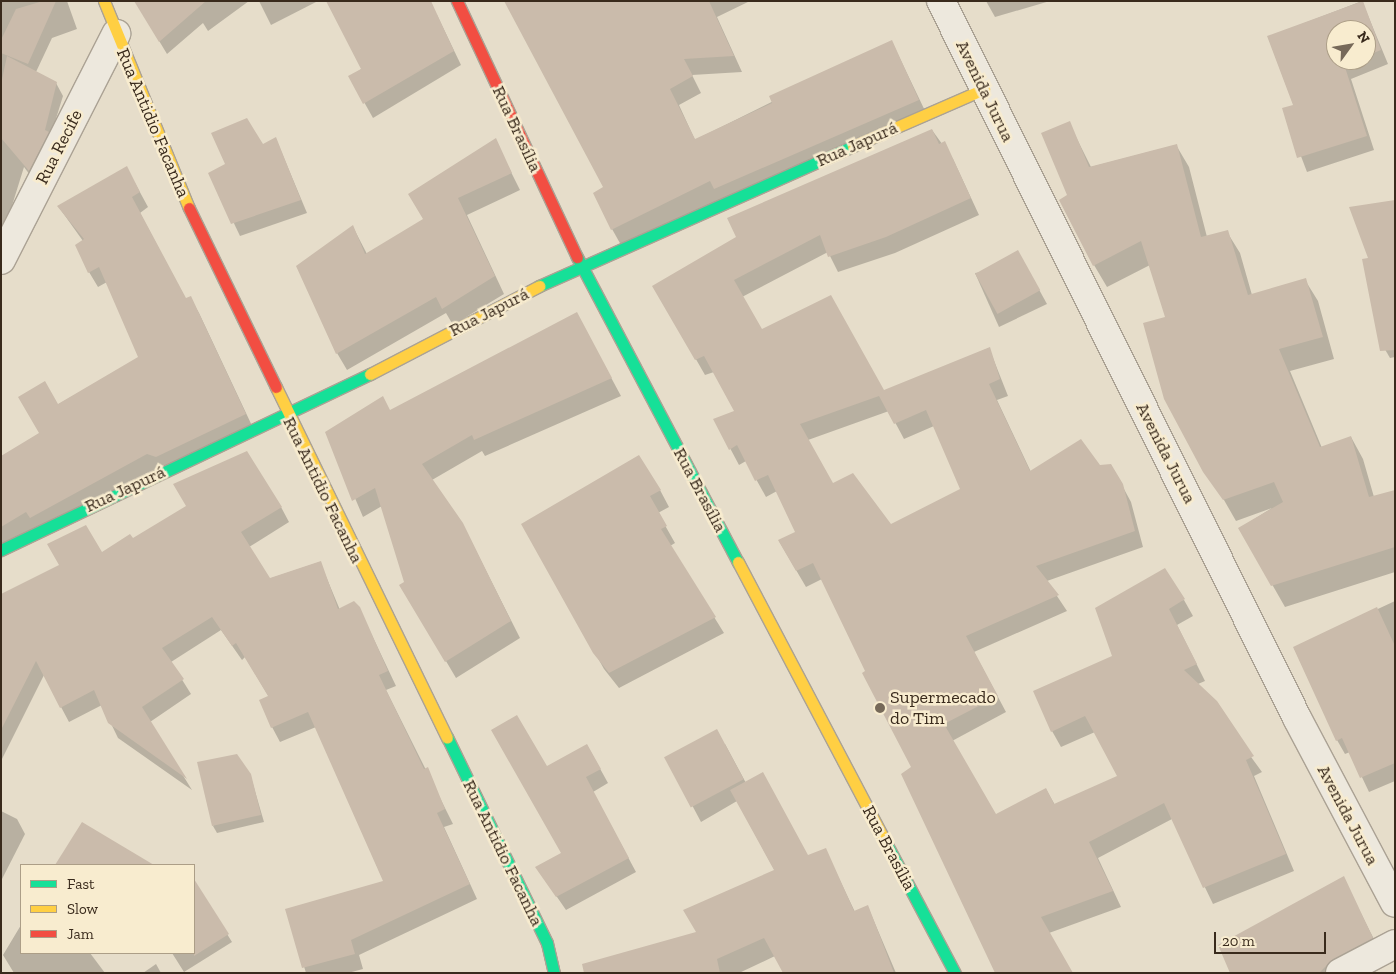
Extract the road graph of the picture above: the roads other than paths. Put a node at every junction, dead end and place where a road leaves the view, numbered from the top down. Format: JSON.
{"nodes":[{"id":1,"x":104,"y":1,"type":"edge"},
{"id":2,"x":457,"y":1,"type":"edge"},
{"id":3,"x":941,"y":1,"type":"edge"},
{"id":4,"x":116,"y":34,"type":"junction"},
{"id":5,"x":984,"y":89,"type":"junction"},
{"id":6,"x":1,"y":260,"type":"edge"},
{"id":7,"x":581,"y":264,"type":"junction"},
{"id":8,"x":287,"y":417,"type":"junction"},
{"id":9,"x":1,"y":550,"type":"edge"},
{"id":10,"x":1395,"y":903,"type":"edge"},
{"id":11,"x":1395,"y":944,"type":"edge"},
{"id":12,"x":554,"y":973,"type":"edge"},
{"id":13,"x":955,"y":973,"type":"edge"},
{"id":14,"x":1340,"y":973,"type":"edge"}],
"edges":[{"from":1,"to":4,"type":"street","name":"Rua Antidio Facanha"},
{"from":2,"to":7,"type":"street","name":"Rua Brasília"},
{"from":3,"to":5,"type":"street","name":"Avenida Jurua"},
{"from":4,"to":6,"type":"street","name":"Rua Recife"},
{"from":4,"to":8,"type":"street","name":"Rua Antidio Facanha"},
{"from":5,"to":7,"type":"street","name":"Rua Japurá"},
{"from":5,"to":10,"type":"street","name":"Avenida Jurua"},
{"from":7,"to":8,"type":"street","name":"Rua Japurá"},
{"from":7,"to":13,"type":"street","name":"Rua Brasília"},
{"from":8,"to":9,"type":"street","name":"Rua Japurá"},
{"from":8,"to":12,"type":"street","name":"Rua Antidio Facanha"},
{"from":11,"to":14,"type":"street"}]}
